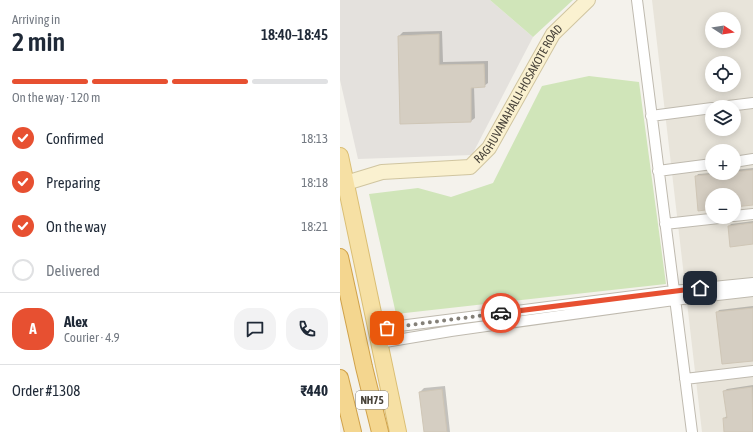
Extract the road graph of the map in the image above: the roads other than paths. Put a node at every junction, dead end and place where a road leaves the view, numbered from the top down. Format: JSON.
{"nodes":[{"id":1,"x":588,"y":0,"type":"edge"},
{"id":2,"x":637,"y":0,"type":"edge"},
{"id":3,"x":753,"y":103,"type":"edge"},
{"id":4,"x":741,"y":104,"type":"edge"},
{"id":5,"x":705,"y":109,"type":"edge"},
{"id":6,"x":651,"y":116,"type":"junction"},
{"id":7,"x":340,"y":156,"type":"edge"},
{"id":8,"x":753,"y":159,"type":"edge"},
{"id":9,"x":741,"y":161,"type":"edge"},
{"id":10,"x":705,"y":165,"type":"edge"},
{"id":11,"x":658,"y":171,"type":"junction"},
{"id":12,"x":346,"y":183,"type":"junction"},
{"id":13,"x":753,"y":214,"type":"edge"},
{"id":14,"x":741,"y":215,"type":"edge"},
{"id":15,"x":705,"y":220,"type":"edge"},
{"id":16,"x":665,"y":224,"type":"junction"},
{"id":17,"x":340,"y":257,"type":"edge"},
{"id":18,"x":753,"y":283,"type":"edge"},
{"id":19,"x":753,"y":291,"type":"edge"},
{"id":20,"x":674,"y":296,"type":"junction"},
{"id":21,"x":378,"y":336,"type":"junction"},
{"id":22,"x":753,"y":371,"type":"edge"},
{"id":23,"x":340,"y":378,"type":"edge"},
{"id":24,"x":684,"y":379,"type":"junction"},
{"id":25,"x":353,"y":432,"type":"edge"},
{"id":26,"x":380,"y":432,"type":"edge"},
{"id":27,"x":398,"y":432,"type":"edge"},
{"id":28,"x":692,"y":432,"type":"edge"}],
"edges":[{"from":1,"to":12,"type":"main road","name":"RAGHUVANAHALLI-HOSAKOTE ROAD"},
{"from":2,"to":6,"type":"street"},
{"from":3,"to":4,"type":"street"},
{"from":5,"to":6,"type":"street"},
{"from":6,"to":11,"type":"street"},
{"from":7,"to":12,"type":"main road"},
{"from":8,"to":9,"type":"street"},
{"from":10,"to":11,"type":"street"},
{"from":11,"to":16,"type":"street"},
{"from":12,"to":21,"type":"main road"},
{"from":13,"to":14,"type":"street"},
{"from":15,"to":16,"type":"street"},
{"from":16,"to":20,"type":"street"},
{"from":17,"to":26,"type":"highway","number":"NH75"},
{"from":18,"to":20,"type":"street"},
{"from":19,"to":20,"type":"street"},
{"from":20,"to":21,"type":"street"},
{"from":20,"to":21,"type":"street"},
{"from":20,"to":24,"type":"street"},
{"from":21,"to":27,"type":"main road"},
{"from":22,"to":24,"type":"street"},
{"from":23,"to":25,"type":"highway","number":"NH75"},
{"from":24,"to":28,"type":"street"}]}
